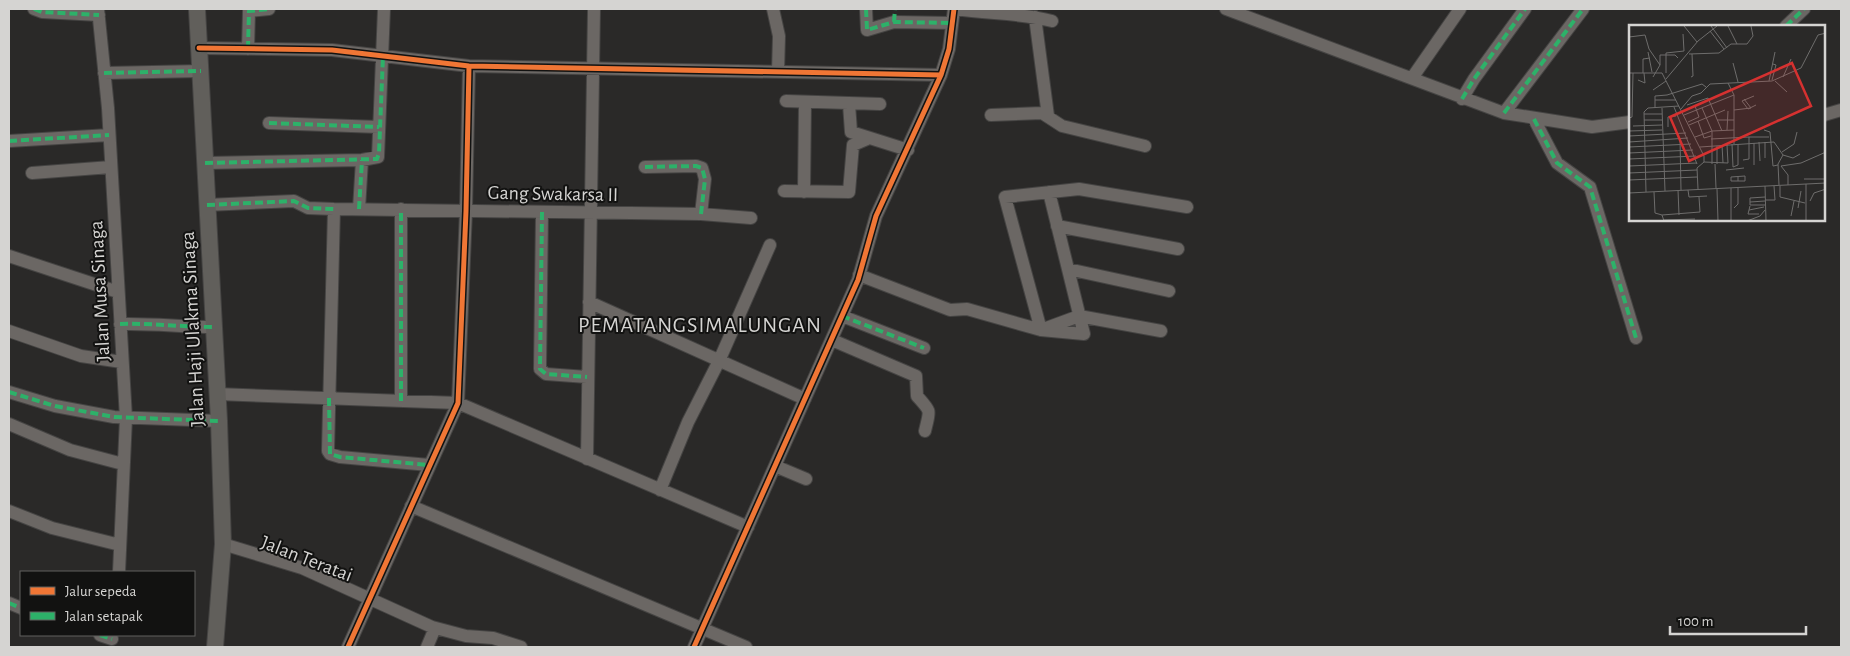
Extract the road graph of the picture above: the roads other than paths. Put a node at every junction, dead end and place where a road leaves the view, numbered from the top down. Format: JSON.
{"nodes":[{"id":1,"x":34,"y":9,"type":"edge"},
{"id":2,"x":197,"y":9,"type":"edge"},
{"id":3,"x":269,"y":9,"type":"edge"},
{"id":4,"x":384,"y":9,"type":"edge"},
{"id":5,"x":594,"y":9,"type":"edge"},
{"id":6,"x":773,"y":9,"type":"edge"},
{"id":7,"x":866,"y":9,"type":"edge"},
{"id":8,"x":955,"y":9,"type":"edge"},
{"id":9,"x":1226,"y":9,"type":"edge"},
{"id":10,"x":1460,"y":9,"type":"edge"},
{"id":11,"x":1525,"y":9,"type":"edge"},
{"id":12,"x":1583,"y":9,"type":"edge"},
{"id":13,"x":1804,"y":9,"type":"edge"},
{"id":14,"x":98,"y":12,"type":"edge"},
{"id":15,"x":895,"y":15,"type":"edge"},
{"id":16,"x":1035,"y":17,"type":"junction"},
{"id":17,"x":1052,"y":21,"type":"dead end"},
{"id":18,"x":952,"y":23,"type":"junction"},
{"id":19,"x":1787,"y":25,"type":"edge"},
{"id":20,"x":200,"y":48,"type":"junction"},
{"id":21,"x":248,"y":49,"type":"junction"},
{"id":22,"x":383,"y":56,"type":"junction"},
{"id":23,"x":469,"y":66,"type":"junction"},
{"id":24,"x":593,"y":69,"type":"junction"},
{"id":25,"x":201,"y":71,"type":"junction"},
{"id":26,"x":778,"y":72,"type":"junction"},
{"id":27,"x":104,"y":73,"type":"junction"},
{"id":28,"x":941,"y":75,"type":"junction"},
{"id":29,"x":1412,"y":78,"type":"junction"},
{"id":30,"x":1462,"y":99,"type":"junction"},
{"id":31,"x":786,"y":102,"type":"dead end"},
{"id":32,"x":805,"y":103,"type":"junction"},
{"id":33,"x":849,"y":104,"type":"junction"},
{"id":34,"x":880,"y":104,"type":"dead end"},
{"id":35,"x":1841,"y":110,"type":"edge"},
{"id":36,"x":1504,"y":113,"type":"junction"},
{"id":37,"x":991,"y":115,"type":"dead end"},
{"id":38,"x":1825,"y":115,"type":"edge"},
{"id":39,"x":1048,"y":116,"type":"junction"},
{"id":40,"x":1534,"y":119,"type":"junction"},
{"id":41,"x":1629,"y":122,"type":"edge"},
{"id":42,"x":269,"y":123,"type":"dead end"},
{"id":43,"x":379,"y":127,"type":"junction"},
{"id":44,"x":109,"y":136,"type":"junction"},
{"id":45,"x":867,"y":138,"type":"junction"},
{"id":46,"x":9,"y":141,"type":"edge"},
{"id":47,"x":1145,"y":146,"type":"dead end"},
{"id":48,"x":908,"y":150,"type":"junction"},
{"id":49,"x":362,"y":160,"type":"junction"},
{"id":50,"x":205,"y":163,"type":"junction"},
{"id":51,"x":111,"y":167,"type":"junction"},
{"id":52,"x":644,"y":167,"type":"dead end"},
{"id":53,"x":32,"y":173,"type":"dead end"},
{"id":54,"x":784,"y":191,"type":"dead end"},
{"id":55,"x":804,"y":192,"type":"junction"},
{"id":56,"x":1048,"y":192,"type":"junction"},
{"id":57,"x":207,"y":205,"type":"junction"},
{"id":58,"x":1188,"y":207,"type":"dead end"},
{"id":59,"x":359,"y":209,"type":"junction"},
{"id":60,"x":402,"y":209,"type":"junction"},
{"id":61,"x":334,"y":210,"type":"junction"},
{"id":62,"x":466,"y":211,"type":"junction"},
{"id":63,"x":542,"y":212,"type":"junction"},
{"id":64,"x":591,"y":213,"type":"junction"},
{"id":65,"x":701,"y":214,"type":"junction"},
{"id":66,"x":751,"y":218,"type":"dead end"},
{"id":67,"x":1057,"y":226,"type":"junction"},
{"id":68,"x":770,"y":245,"type":"dead end"},
{"id":69,"x":1178,"y":249,"type":"dead end"},
{"id":70,"x":9,"y":256,"type":"edge"},
{"id":71,"x":1068,"y":269,"type":"junction"},
{"id":72,"x":859,"y":275,"type":"junction"},
{"id":73,"x":1169,"y":291,"type":"dead end"},
{"id":74,"x":118,"y":292,"type":"junction"},
{"id":75,"x":589,"y":302,"type":"junction"},
{"id":76,"x":842,"y":316,"type":"junction"},
{"id":77,"x":1079,"y":316,"type":"junction"},
{"id":78,"x":120,"y":324,"type":"junction"},
{"id":79,"x":214,"y":326,"type":"junction"},
{"id":80,"x":1041,"y":330,"type":"junction"},
{"id":81,"x":9,"y":331,"type":"edge"},
{"id":82,"x":1161,"y":331,"type":"dead end"},
{"id":83,"x":1636,"y":338,"type":"dead end"},
{"id":84,"x":832,"y":340,"type":"junction"},
{"id":85,"x":924,"y":348,"type":"dead end"},
{"id":86,"x":719,"y":361,"type":"junction"},
{"id":87,"x":122,"y":362,"type":"junction"},
{"id":88,"x":587,"y":377,"type":"junction"},
{"id":89,"x":9,"y":392,"type":"edge"},
{"id":90,"x":218,"y":394,"type":"junction"},
{"id":91,"x":329,"y":398,"type":"junction"},
{"id":92,"x":805,"y":399,"type":"junction"},
{"id":93,"x":401,"y":401,"type":"junction"},
{"id":94,"x":458,"y":403,"type":"junction"},
{"id":95,"x":126,"y":418,"type":"junction"},
{"id":96,"x":219,"y":421,"type":"junction"},
{"id":97,"x":9,"y":424,"type":"edge"},
{"id":98,"x":925,"y":432,"type":"dead end"},
{"id":99,"x":587,"y":459,"type":"junction"},
{"id":100,"x":124,"y":464,"type":"junction"},
{"id":101,"x":429,"y":464,"type":"junction"},
{"id":102,"x":775,"y":466,"type":"junction"},
{"id":103,"x":806,"y":479,"type":"dead end"},
{"id":104,"x":660,"y":490,"type":"junction"},
{"id":105,"x":411,"y":506,"type":"junction"},
{"id":106,"x":9,"y":511,"type":"edge"},
{"id":107,"x":748,"y":527,"type":"junction"},
{"id":108,"x":222,"y":544,"type":"junction"},
{"id":109,"x":120,"y":545,"type":"junction"},
{"id":110,"x":119,"y":571,"type":"edge"},
{"id":111,"x":370,"y":598,"type":"junction"},
{"id":112,"x":435,"y":628,"type":"junction"},
{"id":113,"x":702,"y":630,"type":"junction"},
{"id":114,"x":513,"y":646,"type":"edge"},
{"id":115,"x":215,"y":647,"type":"edge"},
{"id":116,"x":348,"y":647,"type":"edge"},
{"id":117,"x":427,"y":647,"type":"edge"},
{"id":118,"x":694,"y":647,"type":"edge"},
{"id":119,"x":746,"y":647,"type":"edge"}],
"edges":[{"from":1,"to":14,"type":"street"},
{"from":2,"to":20,"type":"main road","name":"Jalan Haji Ulakma Sinaga"},
{"from":3,"to":21,"type":"street"},
{"from":4,"to":22,"type":"street"},
{"from":5,"to":24,"type":"street"},
{"from":6,"to":26,"type":"street"},
{"from":7,"to":15,"type":"street"},
{"from":8,"to":16,"type":"street"},
{"from":8,"to":18,"type":"street"},
{"from":9,"to":29,"type":"street"},
{"from":10,"to":29,"type":"street"},
{"from":11,"to":30,"type":"street"},
{"from":12,"to":36,"type":"street"},
{"from":13,"to":19,"type":"street"},
{"from":14,"to":27,"type":"street","name":"Jalan Musa Sinaga"},
{"from":15,"to":18,"type":"street"},
{"from":16,"to":17,"type":"street"},
{"from":16,"to":39,"type":"street"},
{"from":18,"to":28,"type":"street"},
{"from":20,"to":21,"type":"street"},
{"from":20,"to":25,"type":"main road","name":"Jalan Haji Ulakma Sinaga"},
{"from":21,"to":22,"type":"street"},
{"from":22,"to":23,"type":"street"},
{"from":22,"to":43,"type":"street"},
{"from":23,"to":24,"type":"street"},
{"from":23,"to":62,"type":"street"},
{"from":24,"to":26,"type":"street"},
{"from":24,"to":64,"type":"street"},
{"from":25,"to":27,"type":"street"},
{"from":25,"to":50,"type":"main road","name":"Jalan Haji Ulakma Sinaga"},
{"from":26,"to":28,"type":"street"},
{"from":27,"to":44,"type":"street","name":"Jalan Musa Sinaga"},
{"from":28,"to":48,"type":"street"},
{"from":29,"to":30,"type":"street"},
{"from":30,"to":36,"type":"street"},
{"from":31,"to":32,"type":"street"},
{"from":32,"to":33,"type":"street"},
{"from":32,"to":55,"type":"street"},
{"from":33,"to":34,"type":"street"},
{"from":33,"to":45,"type":"street"},
{"from":35,"to":38,"type":"street"},
{"from":36,"to":40,"type":"street"},
{"from":37,"to":39,"type":"street"},
{"from":39,"to":47,"type":"street"},
{"from":40,"to":41,"type":"street"},
{"from":40,"to":83,"type":"street"},
{"from":42,"to":43,"type":"street"},
{"from":43,"to":49,"type":"street"},
{"from":44,"to":46,"type":"street"},
{"from":44,"to":51,"type":"street","name":"Jalan Musa Sinaga"},
{"from":45,"to":48,"type":"street"},
{"from":45,"to":55,"type":"street"},
{"from":48,"to":72,"type":"street"},
{"from":49,"to":50,"type":"street"},
{"from":49,"to":59,"type":"street"},
{"from":50,"to":57,"type":"main road","name":"Jalan Haji Ulakma Sinaga"},
{"from":51,"to":53,"type":"street"},
{"from":51,"to":74,"type":"street","name":"Jalan Musa Sinaga"},
{"from":52,"to":65,"type":"street"},
{"from":54,"to":55,"type":"street"},
{"from":56,"to":58,"type":"street"},
{"from":56,"to":67,"type":"street"},
{"from":56,"to":80,"type":"street"},
{"from":57,"to":61,"type":"street","name":"Gang Swakarsa II"},
{"from":57,"to":79,"type":"main road","name":"Jalan Haji Ulakma Sinaga"},
{"from":59,"to":60,"type":"street","name":"Gang Swakarsa II"},
{"from":59,"to":61,"type":"street","name":"Gang Swakarsa II"},
{"from":60,"to":62,"type":"street","name":"Gang Swakarsa II"},
{"from":60,"to":93,"type":"street"},
{"from":61,"to":91,"type":"street"},
{"from":62,"to":63,"type":"street","name":"Gang Swakarsa II"},
{"from":62,"to":94,"type":"street"},
{"from":63,"to":64,"type":"street","name":"Gang Swakarsa II"},
{"from":63,"to":88,"type":"street"},
{"from":64,"to":65,"type":"street","name":"Gang Swakarsa II"},
{"from":64,"to":75,"type":"street"},
{"from":65,"to":66,"type":"street","name":"Gang Swakarsa II"},
{"from":67,"to":69,"type":"street"},
{"from":67,"to":71,"type":"street"},
{"from":68,"to":86,"type":"street"},
{"from":70,"to":74,"type":"street"},
{"from":71,"to":73,"type":"street"},
{"from":71,"to":77,"type":"street"},
{"from":72,"to":76,"type":"street"},
{"from":72,"to":80,"type":"street"},
{"from":74,"to":78,"type":"street","name":"Jalan Musa Sinaga"},
{"from":75,"to":86,"type":"street"},
{"from":75,"to":88,"type":"street"},
{"from":76,"to":84,"type":"street"},
{"from":76,"to":85,"type":"street"},
{"from":77,"to":80,"type":"street"},
{"from":77,"to":80,"type":"street"},
{"from":77,"to":82,"type":"street"},
{"from":78,"to":79,"type":"street"},
{"from":78,"to":87,"type":"street","name":"Jalan Musa Sinaga"},
{"from":79,"to":90,"type":"main road","name":"Jalan Haji Ulakma Sinaga"},
{"from":81,"to":87,"type":"street"},
{"from":84,"to":92,"type":"street"},
{"from":84,"to":98,"type":"street"},
{"from":86,"to":92,"type":"street"},
{"from":86,"to":104,"type":"street"},
{"from":87,"to":95,"type":"street","name":"Jalan Musa Sinaga"},
{"from":88,"to":99,"type":"street"},
{"from":89,"to":95,"type":"street"},
{"from":90,"to":91,"type":"street"},
{"from":90,"to":96,"type":"main road","name":"Jalan Haji Ulakma Sinaga"},
{"from":91,"to":93,"type":"street"},
{"from":91,"to":101,"type":"street"},
{"from":92,"to":102,"type":"street"},
{"from":93,"to":94,"type":"street"},
{"from":94,"to":99,"type":"street"},
{"from":94,"to":101,"type":"street"},
{"from":95,"to":96,"type":"street"},
{"from":95,"to":100,"type":"street","name":"Jalan Musa Sinaga"},
{"from":96,"to":108,"type":"main road","name":"Jalan Haji Ulakma Sinaga"},
{"from":97,"to":100,"type":"street"},
{"from":99,"to":104,"type":"street"},
{"from":100,"to":109,"type":"street","name":"Jalan Musa Sinaga"},
{"from":101,"to":105,"type":"street"},
{"from":102,"to":103,"type":"street"},
{"from":102,"to":107,"type":"street"},
{"from":104,"to":107,"type":"street"},
{"from":105,"to":111,"type":"street"},
{"from":105,"to":113,"type":"street"},
{"from":106,"to":109,"type":"street"},
{"from":107,"to":113,"type":"street"},
{"from":108,"to":111,"type":"street","name":"Jalan Teratai"},
{"from":108,"to":115,"type":"main road","name":"Jalan Haji Ulakma Sinaga"},
{"from":109,"to":110,"type":"street","name":"Jalan Musa Sinaga"},
{"from":111,"to":112,"type":"street","name":"Jalan Teratai"},
{"from":111,"to":116,"type":"street"},
{"from":112,"to":114,"type":"street","name":"Jalan Teratai"},
{"from":112,"to":117,"type":"street"},
{"from":113,"to":118,"type":"street"},
{"from":113,"to":119,"type":"street"}]}
